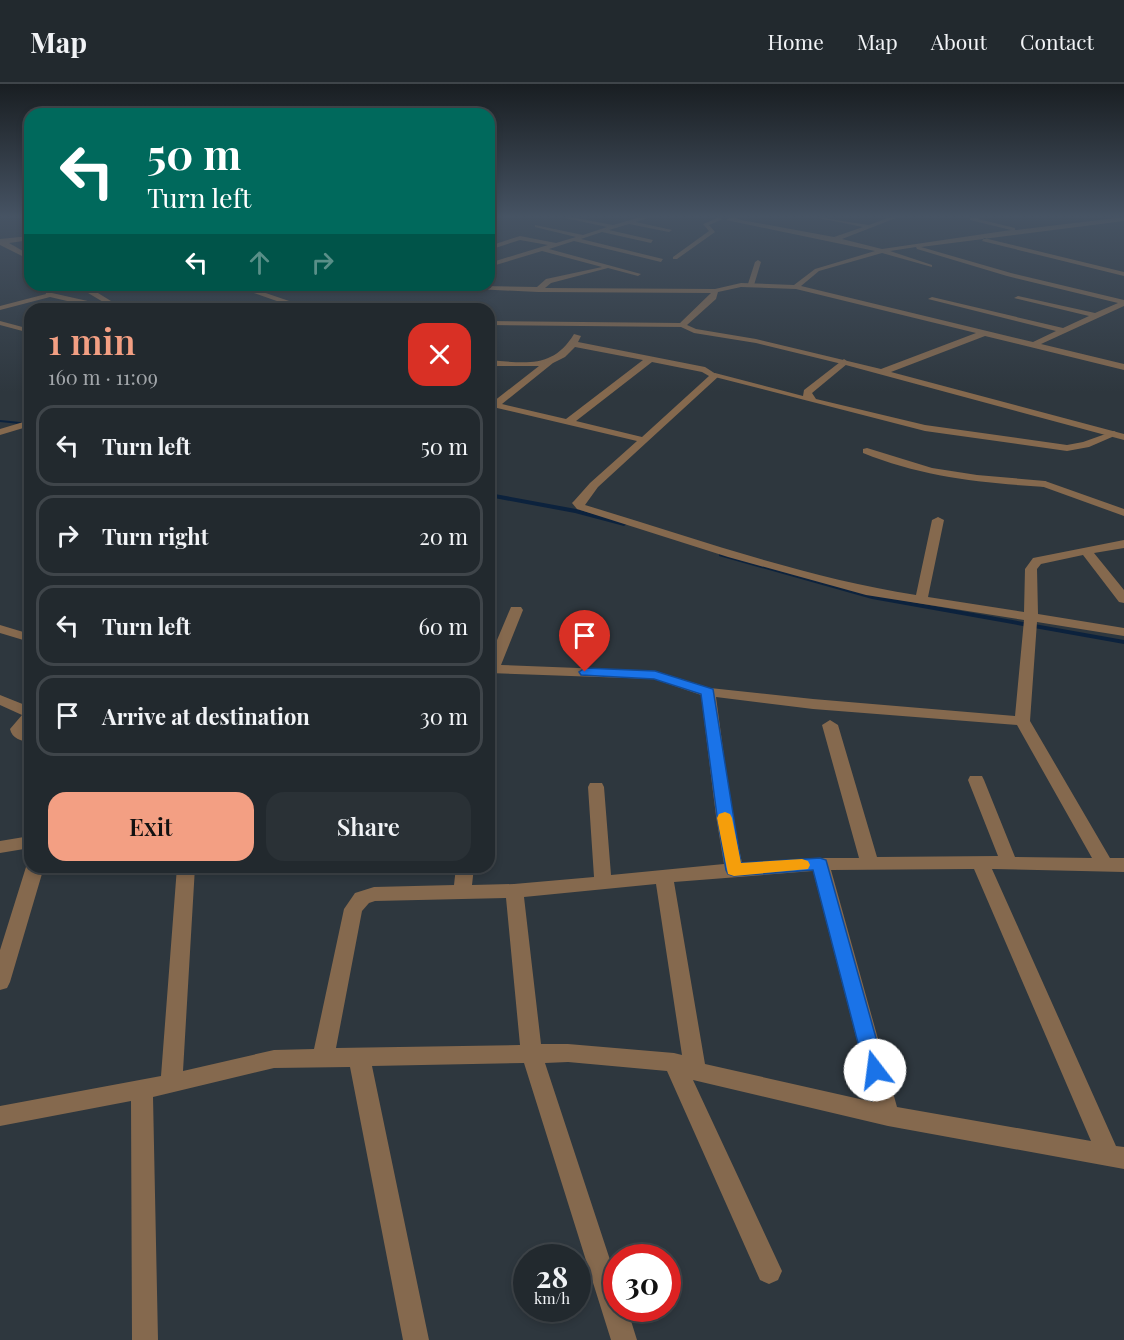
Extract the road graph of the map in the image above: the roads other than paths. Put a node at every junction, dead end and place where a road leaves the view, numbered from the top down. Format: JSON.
{"nodes":[{"id":1,"x":573,"y":275,"type":"edge"},
{"id":2,"x":754,"y":275,"type":"edge"},
{"id":3,"x":811,"y":275,"type":"edge"},
{"id":4,"x":1005,"y":275,"type":"edge"},
{"id":5,"x":750,"y":285,"type":"junction"},
{"id":6,"x":796,"y":287,"type":"junction"},
{"id":7,"x":495,"y":288,"type":"edge"},
{"id":8,"x":538,"y":290,"type":"junction"},
{"id":9,"x":56,"y":291,"type":"edge"},
{"id":10,"x":89,"y":291,"type":"edge"},
{"id":11,"x":251,"y":291,"type":"edge"},
{"id":12,"x":715,"y":291,"type":"junction"},
{"id":13,"x":1018,"y":298,"type":"dead end"},
{"id":14,"x":932,"y":299,"type":"dead end"},
{"id":15,"x":1124,"y":302,"type":"edge"},
{"id":16,"x":85,"y":303,"type":"edge"},
{"id":17,"x":110,"y":303,"type":"edge"},
{"id":18,"x":283,"y":303,"type":"edge"},
{"id":19,"x":0,"y":306,"type":"edge"},
{"id":20,"x":1097,"y":316,"type":"junction"},
{"id":21,"x":0,"y":323,"type":"edge"},
{"id":22,"x":495,"y":323,"type":"edge"},
{"id":23,"x":576,"y":324,"type":"junction"},
{"id":24,"x":682,"y":325,"type":"junction"},
{"id":25,"x":24,"y":329,"type":"edge"},
{"id":26,"x":1065,"y":331,"type":"junction"},
{"id":27,"x":982,"y":334,"type":"junction"},
{"id":28,"x":574,"y":344,"type":"junction"},
{"id":29,"x":1031,"y":346,"type":"junction"},
{"id":30,"x":650,"y":359,"type":"junction"},
{"id":31,"x":844,"y":362,"type":"junction"},
{"id":32,"x":495,"y":363,"type":"edge"},
{"id":33,"x":549,"y":363,"type":"junction"},
{"id":34,"x":1124,"y":367,"type":"edge"},
{"id":35,"x":882,"y":372,"type":"junction"},
{"id":36,"x":715,"y":376,"type":"junction"},
{"id":37,"x":813,"y":401,"type":"junction"},
{"id":38,"x":495,"y":405,"type":"edge"},
{"id":39,"x":495,"y":408,"type":"edge"},
{"id":40,"x":568,"y":422,"type":"junction"},
{"id":41,"x":24,"y":425,"type":"edge"},
{"id":42,"x":0,"y":432,"type":"edge"},
{"id":43,"x":1119,"y":435,"type":"edge"},
{"id":44,"x":644,"y":440,"type":"junction"},
{"id":45,"x":867,"y":451,"type":"dead end"},
{"id":46,"x":1124,"y":513,"type":"edge"},
{"id":47,"x":938,"y":520,"type":"dead end"},
{"id":48,"x":1124,"y":544,"type":"edge"},
{"id":49,"x":1086,"y":550,"type":"junction"},
{"id":50,"x":1124,"y":599,"type":"edge"},
{"id":51,"x":921,"y":600,"type":"junction"},
{"id":52,"x":516,"y":610,"type":"dead end"},
{"id":53,"x":1031,"y":618,"type":"junction"},
{"id":54,"x":0,"y":629,"type":"edge"},
{"id":55,"x":1124,"y":633,"type":"edge"},
{"id":56,"x":24,"y":636,"type":"edge"},
{"id":57,"x":495,"y":660,"type":"edge"},
{"id":58,"x":495,"y":669,"type":"edge"},
{"id":59,"x":708,"y":692,"type":"junction"},
{"id":60,"x":0,"y":699,"type":"edge"},
{"id":61,"x":24,"y":712,"type":"edge"},
{"id":62,"x":1022,"y":721,"type":"junction"},
{"id":63,"x":24,"y":722,"type":"edge"},
{"id":64,"x":830,"y":725,"type":"dead end"},
{"id":65,"x":24,"y":736,"type":"edge"},
{"id":66,"x":976,"y":780,"type":"dead end"},
{"id":67,"x":596,"y":787,"type":"dead end"},
{"id":68,"x":24,"y":843,"type":"edge"},
{"id":69,"x":0,"y":847,"type":"edge"},
{"id":70,"x":980,"y":862,"type":"junction"},
{"id":71,"x":1009,"y":863,"type":"junction"},
{"id":72,"x":820,"y":864,"type":"junction"},
{"id":73,"x":870,"y":864,"type":"junction"},
{"id":74,"x":1104,"y":864,"type":"junction"},
{"id":75,"x":1124,"y":865,"type":"edge"},
{"id":76,"x":734,"y":870,"type":"junction"},
{"id":77,"x":33,"y":873,"type":"edge"},
{"id":78,"x":186,"y":873,"type":"edge"},
{"id":79,"x":464,"y":873,"type":"edge"},
{"id":80,"x":664,"y":877,"type":"junction"},
{"id":81,"x":603,"y":882,"type":"junction"},
{"id":82,"x":462,"y":890,"type":"junction"},
{"id":83,"x":514,"y":891,"type":"junction"},
{"id":84,"x":0,"y":982,"type":"edge"},
{"id":85,"x":531,"y":1053,"type":"junction"},
{"id":86,"x":359,"y":1057,"type":"junction"},
{"id":87,"x":323,"y":1058,"type":"junction"},
{"id":88,"x":674,"y":1062,"type":"junction"},
{"id":89,"x":695,"y":1071,"type":"junction"},
{"id":90,"x":171,"y":1084,"type":"junction"},
{"id":91,"x":142,"y":1088,"type":"junction"},
{"id":92,"x":0,"y":1116,"type":"edge"},
{"id":93,"x":888,"y":1116,"type":"junction"},
{"id":94,"x":1116,"y":1158,"type":"edge"},
{"id":95,"x":769,"y":1271,"type":"dead end"},
{"id":96,"x":144,"y":1340,"type":"edge"},
{"id":97,"x":416,"y":1340,"type":"edge"},
{"id":98,"x":624,"y":1340,"type":"edge"}],
"edges":[{"from":1,"to":8,"type":"street"},
{"from":2,"to":5,"type":"street"},
{"from":3,"to":6,"type":"street"},
{"from":4,"to":15,"type":"street"},
{"from":5,"to":6,"type":"street"},
{"from":5,"to":12,"type":"street"},
{"from":6,"to":27,"type":"street"},
{"from":7,"to":8,"type":"street"},
{"from":8,"to":12,"type":"street"},
{"from":9,"to":19,"type":"street"},
{"from":10,"to":17,"type":"street"},
{"from":11,"to":18,"type":"street"},
{"from":12,"to":24,"type":"street"},
{"from":13,"to":20,"type":"street"},
{"from":14,"to":26,"type":"street"},
{"from":15,"to":20,"type":"street"},
{"from":16,"to":19,"type":"street"},
{"from":20,"to":26,"type":"street"},
{"from":21,"to":25,"type":"street"},
{"from":22,"to":23,"type":"street"},
{"from":23,"to":24,"type":"street"},
{"from":23,"to":28,"type":"street"},
{"from":24,"to":31,"type":"street"},
{"from":26,"to":29,"type":"street"},
{"from":27,"to":29,"type":"street"},
{"from":27,"to":35,"type":"street"},
{"from":28,"to":30,"type":"street"},
{"from":28,"to":33,"type":"street"},
{"from":29,"to":34,"type":"street"},
{"from":30,"to":36,"type":"street"},
{"from":30,"to":40,"type":"street"},
{"from":31,"to":35,"type":"street"},
{"from":31,"to":37,"type":"street"},
{"from":32,"to":33,"type":"street"},
{"from":33,"to":38,"type":"street"},
{"from":35,"to":43,"type":"street"},
{"from":36,"to":37,"type":"street"},
{"from":36,"to":44,"type":"street"},
{"from":37,"to":43,"type":"street"},
{"from":39,"to":40,"type":"street"},
{"from":40,"to":44,"type":"street"},
{"from":41,"to":42,"type":"street"},
{"from":44,"to":51,"type":"street"},
{"from":45,"to":46,"type":"street"},
{"from":47,"to":51,"type":"street"},
{"from":48,"to":49,"type":"street"},
{"from":49,"to":50,"type":"street"},
{"from":49,"to":53,"type":"street"},
{"from":51,"to":53,"type":"street"},
{"from":52,"to":57,"type":"street"},
{"from":53,"to":55,"type":"street"},
{"from":53,"to":62,"type":"street"},
{"from":54,"to":56,"type":"street"},
{"from":58,"to":59,"type":"street"},
{"from":59,"to":62,"type":"street"},
{"from":59,"to":76,"type":"street"},
{"from":60,"to":61,"type":"street"},
{"from":62,"to":74,"type":"street"},
{"from":63,"to":65,"type":"street"},
{"from":64,"to":73,"type":"street"},
{"from":66,"to":71,"type":"street"},
{"from":67,"to":81,"type":"street"},
{"from":68,"to":69,"type":"street"},
{"from":70,"to":71,"type":"street"},
{"from":70,"to":73,"type":"street"},
{"from":70,"to":94,"type":"street"},
{"from":71,"to":74,"type":"street"},
{"from":72,"to":73,"type":"street"},
{"from":72,"to":76,"type":"street"},
{"from":72,"to":93,"type":"street"},
{"from":74,"to":75,"type":"street"},
{"from":76,"to":80,"type":"street"},
{"from":77,"to":84,"type":"street"},
{"from":78,"to":90,"type":"street"},
{"from":79,"to":82,"type":"street"},
{"from":80,"to":81,"type":"street"},
{"from":80,"to":89,"type":"street"},
{"from":81,"to":83,"type":"street"},
{"from":82,"to":83,"type":"street"},
{"from":82,"to":87,"type":"street"},
{"from":83,"to":85,"type":"street"},
{"from":85,"to":86,"type":"street"},
{"from":85,"to":88,"type":"street"},
{"from":85,"to":98,"type":"street"},
{"from":86,"to":87,"type":"street"},
{"from":86,"to":97,"type":"street"},
{"from":87,"to":90,"type":"street"},
{"from":88,"to":89,"type":"street"},
{"from":88,"to":95,"type":"street"},
{"from":89,"to":93,"type":"street"},
{"from":90,"to":91,"type":"street"},
{"from":91,"to":92,"type":"street"},
{"from":91,"to":96,"type":"street"},
{"from":93,"to":94,"type":"street"}]}
